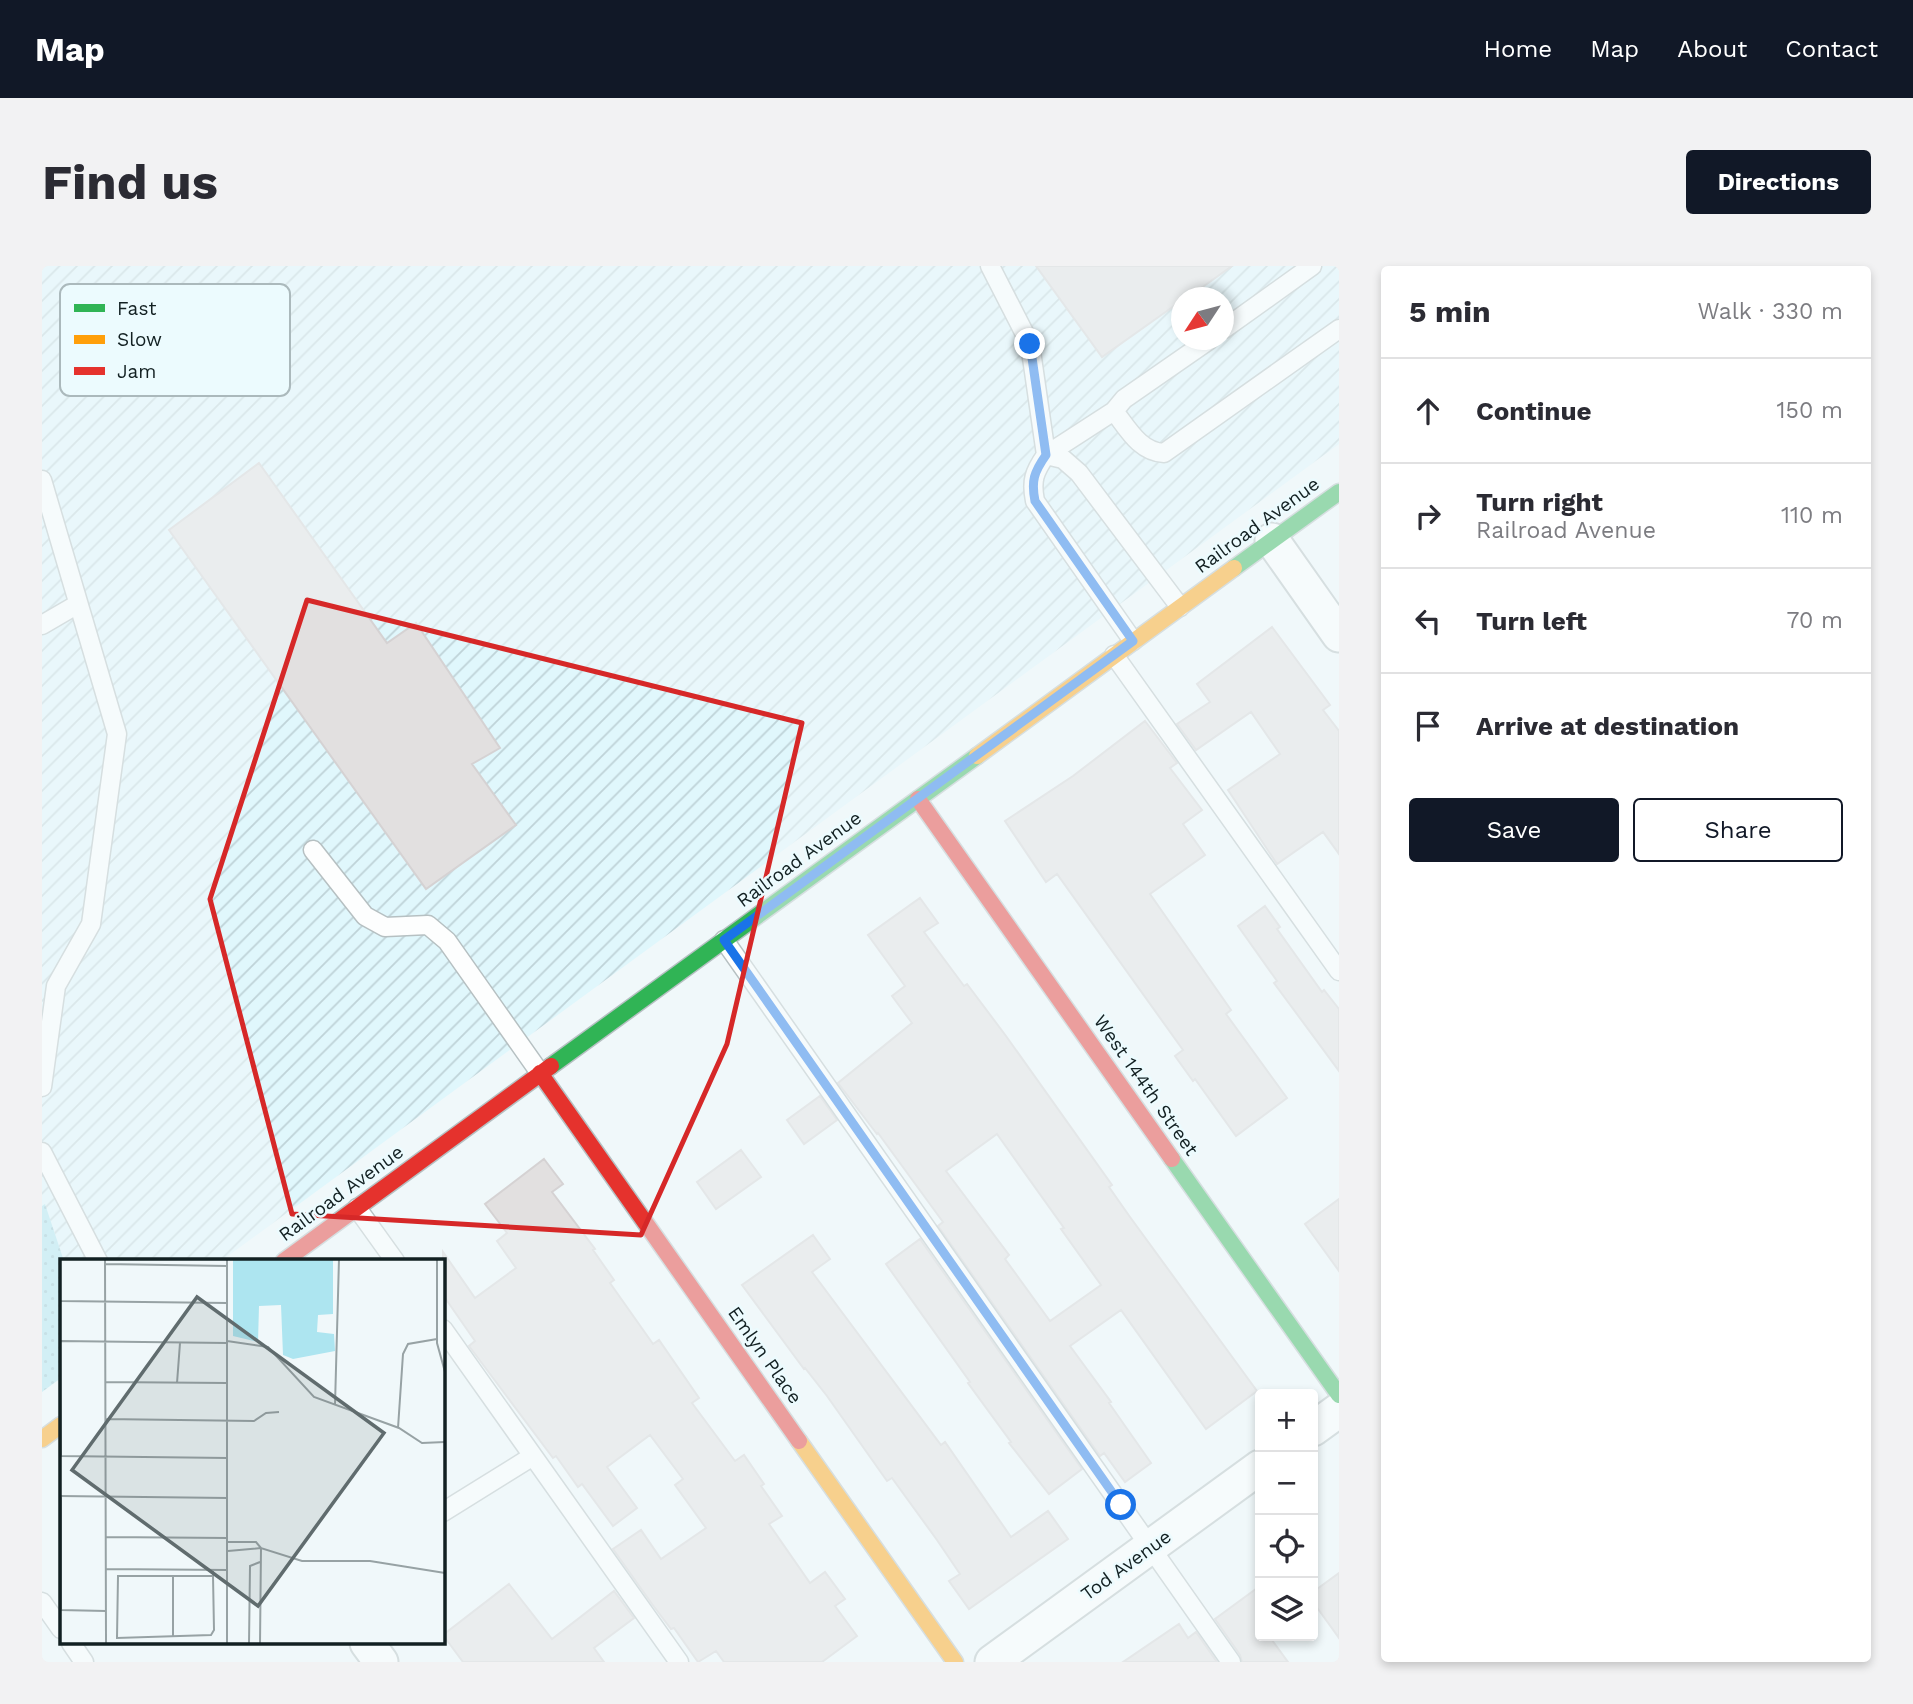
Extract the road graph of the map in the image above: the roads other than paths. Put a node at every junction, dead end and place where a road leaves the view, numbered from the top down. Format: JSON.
{"nodes":[{"id":1,"x":990,"y":266,"type":"edge"},
{"id":2,"x":1312,"y":266,"type":"edge"},
{"id":3,"x":1234,"y":321,"type":"edge"},
{"id":4,"x":1339,"y":329,"type":"edge"},
{"id":5,"x":1195,"y":350,"type":"edge"},
{"id":6,"x":1114,"y":411,"type":"junction"},
{"id":7,"x":1046,"y":455,"type":"junction"},
{"id":8,"x":42,"y":480,"type":"edge"},
{"id":9,"x":1339,"y":492,"type":"edge"},
{"id":10,"x":1272,"y":540,"type":"junction"},
{"id":11,"x":78,"y":604,"type":"junction"},
{"id":12,"x":1180,"y":607,"type":"junction"},
{"id":13,"x":1334,"y":619,"type":"edge"},
{"id":14,"x":42,"y":625,"type":"edge"},
{"id":15,"x":1133,"y":641,"type":"junction"},
{"id":16,"x":1114,"y":655,"type":"junction"},
{"id":17,"x":918,"y":799,"type":"junction"},
{"id":18,"x":313,"y":850,"type":"dead end"},
{"id":19,"x":724,"y":940,"type":"junction"},
{"id":20,"x":1339,"y":971,"type":"edge"},
{"id":21,"x":540,"y":1073,"type":"junction"},
{"id":22,"x":42,"y":1087,"type":"edge"},
{"id":23,"x":42,"y":1152,"type":"edge"},
{"id":24,"x":357,"y":1208,"type":"junction"},
{"id":25,"x":97,"y":1259,"type":"edge"},
{"id":26,"x":287,"y":1259,"type":"edge"},
{"id":27,"x":394,"y":1259,"type":"edge"},
{"id":28,"x":444,"y":1330,"type":"edge"},
{"id":29,"x":1339,"y":1395,"type":"edge"},
{"id":30,"x":1339,"y":1410,"type":"edge"},
{"id":31,"x":60,"y":1425,"type":"edge"},
{"id":32,"x":1318,"y":1425,"type":"edge"},
{"id":33,"x":42,"y":1439,"type":"edge"},
{"id":34,"x":533,"y":1456,"type":"junction"},
{"id":35,"x":1255,"y":1471,"type":"edge"},
{"id":36,"x":444,"y":1511,"type":"edge"},
{"id":37,"x":1151,"y":1547,"type":"junction"},
{"id":38,"x":42,"y":1602,"type":"edge"},
{"id":39,"x":60,"y":1628,"type":"edge"},
{"id":40,"x":72,"y":1644,"type":"edge"},
{"id":41,"x":368,"y":1644,"type":"edge"},
{"id":42,"x":84,"y":1662,"type":"edge"},
{"id":43,"x":380,"y":1662,"type":"edge"},
{"id":44,"x":679,"y":1662,"type":"edge"},
{"id":45,"x":955,"y":1662,"type":"edge"},
{"id":46,"x":992,"y":1662,"type":"edge"},
{"id":47,"x":1231,"y":1662,"type":"edge"}],
"edges":[{"from":1,"to":7,"type":"lane"},
{"from":2,"to":3,"type":"lane"},
{"from":4,"to":6,"type":"lane"},
{"from":5,"to":6,"type":"lane"},
{"from":6,"to":7,"type":"lane"},
{"from":7,"to":12,"type":"lane"},
{"from":7,"to":15,"type":"lane"},
{"from":8,"to":11,"type":"lane"},
{"from":9,"to":10,"type":"street","name":"Railroad Avenue"},
{"from":10,"to":12,"type":"street","name":"Railroad Avenue"},
{"from":10,"to":13,"type":"street"},
{"from":11,"to":14,"type":"lane"},
{"from":11,"to":22,"type":"lane"},
{"from":12,"to":15,"type":"street","name":"Railroad Avenue"},
{"from":15,"to":16,"type":"street","name":"Railroad Avenue"},
{"from":16,"to":17,"type":"street","name":"Railroad Avenue"},
{"from":16,"to":20,"type":"lane"},
{"from":17,"to":19,"type":"street","name":"Railroad Avenue"},
{"from":17,"to":29,"type":"street","name":"West 144th Street"},
{"from":18,"to":21,"type":"lane"},
{"from":19,"to":21,"type":"street","name":"Railroad Avenue"},
{"from":19,"to":37,"type":"lane"},
{"from":21,"to":24,"type":"street","name":"Railroad Avenue"},
{"from":21,"to":45,"type":"street","name":"Emlyn Place"},
{"from":23,"to":25,"type":"lane"},
{"from":24,"to":26,"type":"street","name":"Railroad Avenue"},
{"from":24,"to":27,"type":"lane"},
{"from":28,"to":34,"type":"lane"},
{"from":30,"to":32,"type":"street"},
{"from":31,"to":33,"type":"street"},
{"from":34,"to":36,"type":"lane"},
{"from":34,"to":44,"type":"lane"},
{"from":35,"to":37,"type":"street","name":"Tod Avenue"},
{"from":37,"to":46,"type":"street","name":"Tod Avenue"},
{"from":37,"to":47,"type":"lane"},
{"from":38,"to":39,"type":"lane"},
{"from":40,"to":42,"type":"lane"},
{"from":41,"to":43,"type":"street"}]}
